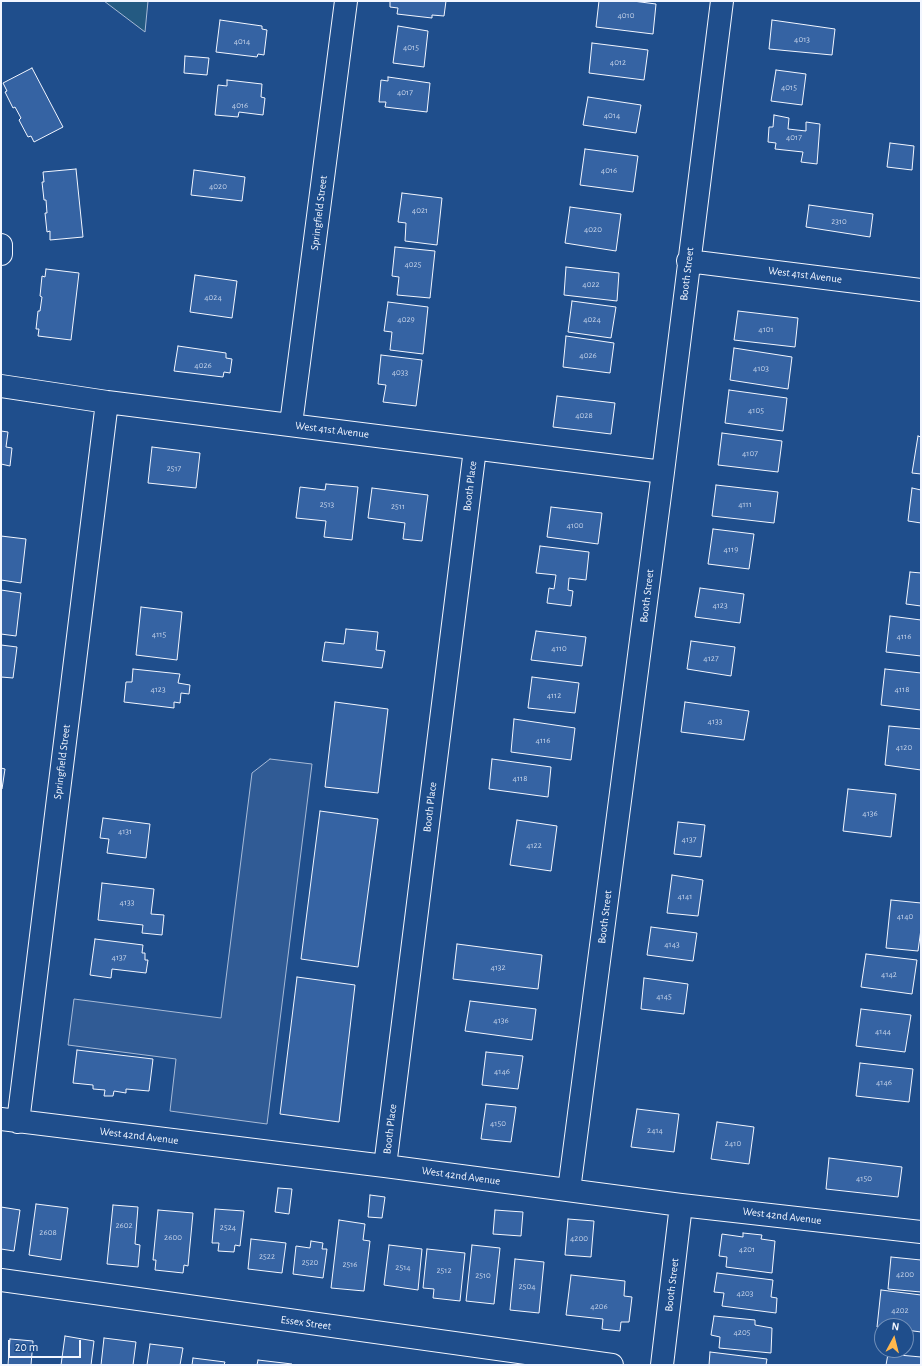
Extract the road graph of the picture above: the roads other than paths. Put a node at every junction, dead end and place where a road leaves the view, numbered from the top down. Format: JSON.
{"nodes":[{"id":1,"x":346,"y":1,"type":"edge"},
{"id":2,"x":722,"y":1,"type":"edge"},
{"id":3,"x":1,"y":245,"type":"edge"},
{"id":4,"x":1,"y":254,"type":"edge"},
{"id":5,"x":688,"y":261,"type":"junction"},
{"id":6,"x":921,"y":290,"type":"edge"},
{"id":7,"x":1,"y":386,"type":"edge"},
{"id":8,"x":107,"y":402,"type":"junction"},
{"id":9,"x":292,"y":424,"type":"junction"},
{"id":10,"x":475,"y":448,"type":"junction"},
{"id":11,"x":663,"y":472,"type":"junction"},
{"id":12,"x":9,"y":1120,"type":"edge"},
{"id":13,"x":385,"y":1166,"type":"junction"},
{"id":14,"x":569,"y":1190,"type":"junction"},
{"id":15,"x":681,"y":1205,"type":"junction"},
{"id":16,"x":921,"y":1232,"type":"edge"},
{"id":17,"x":1,"y":1280,"type":"edge"},
{"id":18,"x":612,"y":1365,"type":"edge"},
{"id":19,"x":662,"y":1365,"type":"edge"}],
"edges":[{"from":1,"to":9,"type":"street","name":"Springfield Street"},
{"from":2,"to":5,"type":"street","name":"Booth Street"},
{"from":3,"to":4,"type":"street"},
{"from":5,"to":6,"type":"street","name":"West 41st Avenue"},
{"from":5,"to":11,"type":"street","name":"Booth Street"},
{"from":7,"to":8,"type":"street","name":"West 41st Avenue"},
{"from":8,"to":9,"type":"street","name":"West 41st Avenue"},
{"from":8,"to":12,"type":"street","name":"Springfield Street"},
{"from":9,"to":10,"type":"street","name":"West 41st Avenue"},
{"from":10,"to":11,"type":"street","name":"West 41st Avenue"},
{"from":10,"to":13,"type":"street","name":"Booth Place"},
{"from":11,"to":14,"type":"street","name":"Booth Street"},
{"from":12,"to":13,"type":"street","name":"West 42nd Avenue"},
{"from":13,"to":14,"type":"street","name":"West 42nd Avenue"},
{"from":14,"to":15,"type":"street","name":"West 42nd Avenue"},
{"from":15,"to":16,"type":"street","name":"West 42nd Avenue"},
{"from":15,"to":19,"type":"street","name":"Booth Street"},
{"from":17,"to":18,"type":"street","name":"Essex Street"}]}
